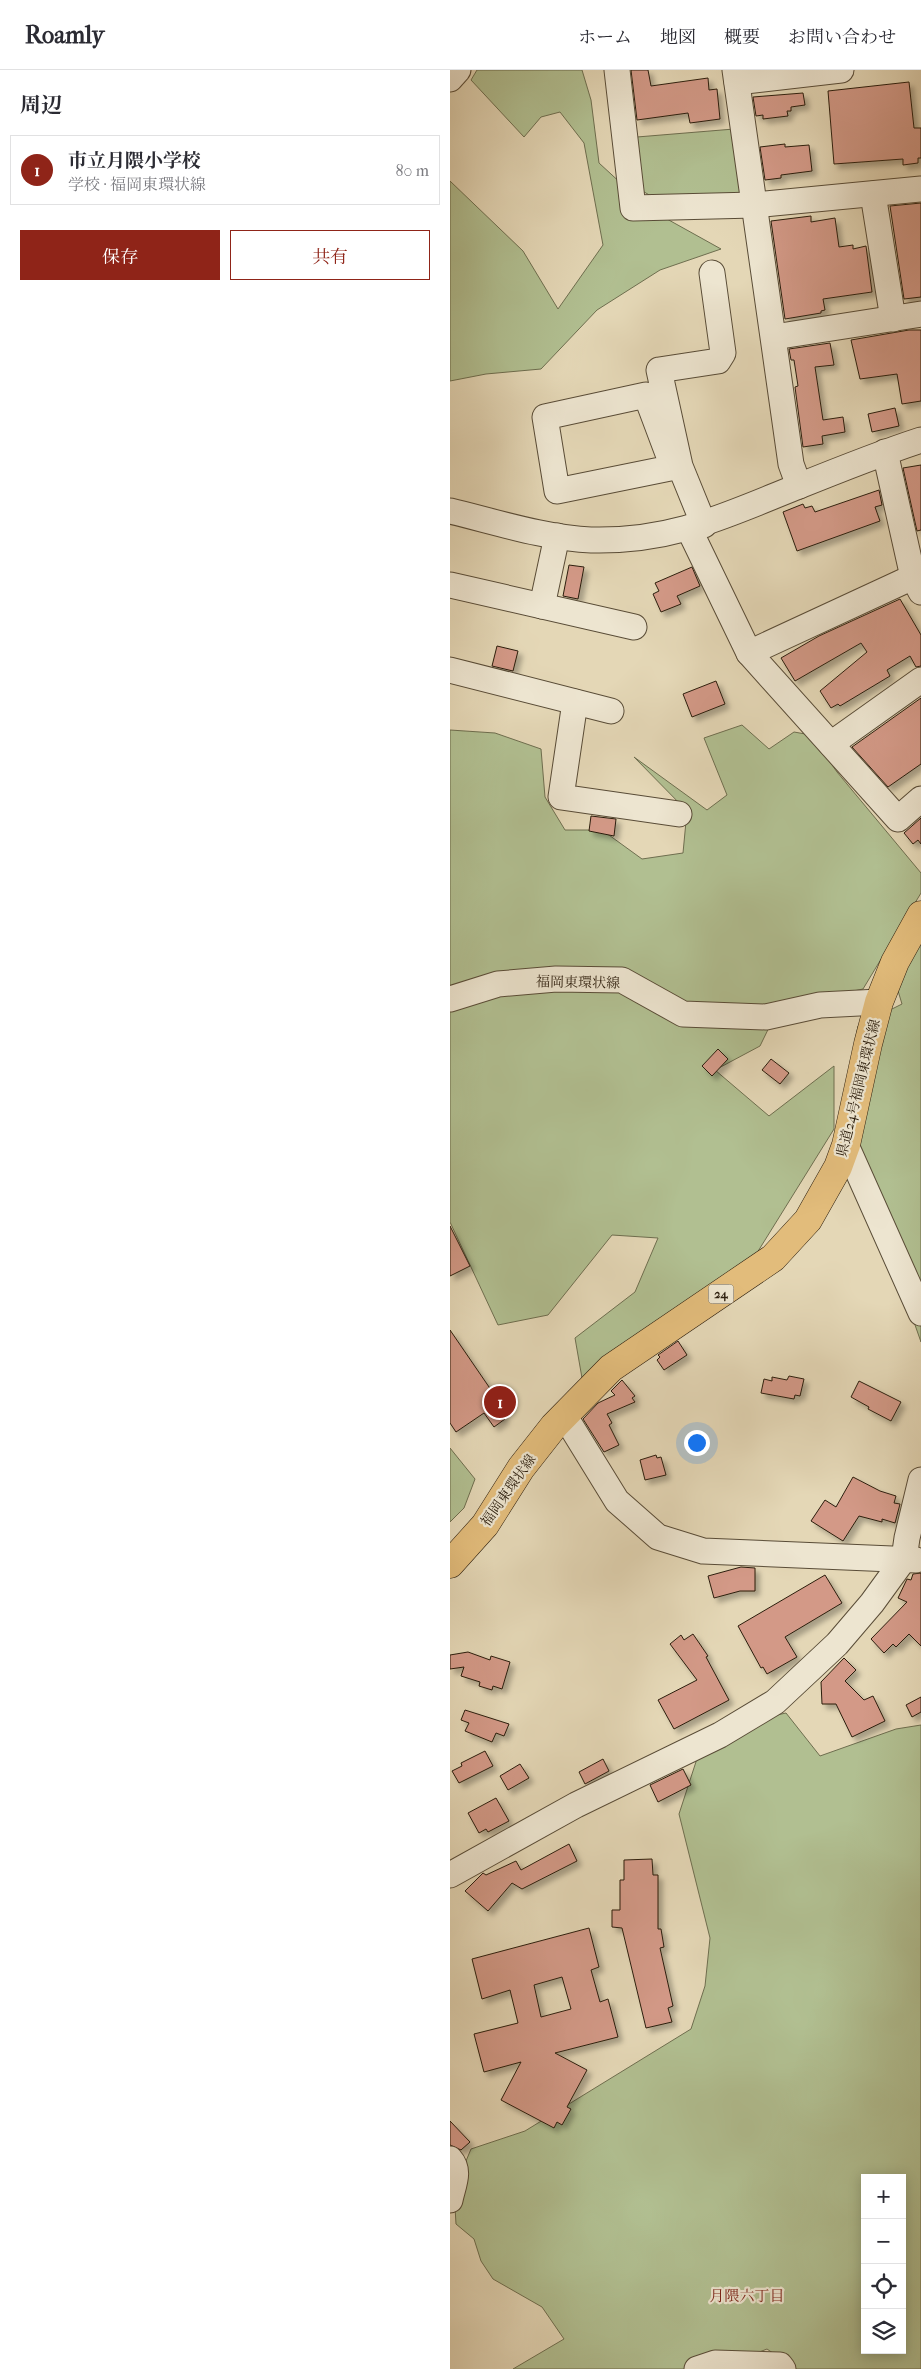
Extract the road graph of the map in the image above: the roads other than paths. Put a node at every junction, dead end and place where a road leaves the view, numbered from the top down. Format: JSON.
{"nodes":[{"id":1,"x":458,"y":70,"type":"edge"},
{"id":2,"x":617,"y":70,"type":"edge"},
{"id":3,"x":841,"y":70,"type":"edge"},
{"id":4,"x":736,"y":76,"type":"edge"},
{"id":5,"x":450,"y":79,"type":"edge"},
{"id":6,"x":921,"y":189,"type":"edge"},
{"id":7,"x":873,"y":194,"type":"junction"},
{"id":8,"x":754,"y":205,"type":"junction"},
{"id":9,"x":712,"y":273,"type":"dead end"},
{"id":10,"x":921,"y":314,"type":"edge"},
{"id":11,"x":893,"y":319,"type":"junction"},
{"id":12,"x":774,"y":337,"type":"junction"},
{"id":13,"x":921,"y":440,"type":"edge"},
{"id":14,"x":885,"y":452,"type":"junction"},
{"id":15,"x":680,"y":466,"type":"junction"},
{"id":16,"x":799,"y":486,"type":"junction"},
{"id":17,"x":450,"y":512,"type":"edge"},
{"id":18,"x":697,"y":527,"type":"junction"},
{"id":19,"x":557,"y":536,"type":"junction"},
{"id":20,"x":450,"y":585,"type":"edge"},
{"id":21,"x":917,"y":585,"type":"edge"},
{"id":22,"x":542,"y":606,"type":"junction"},
{"id":23,"x":634,"y":627,"type":"dead end"},
{"id":24,"x":749,"y":653,"type":"junction"},
{"id":25,"x":450,"y":670,"type":"edge"},
{"id":26,"x":921,"y":680,"type":"edge"},
{"id":27,"x":575,"y":702,"type":"junction"},
{"id":28,"x":611,"y":711,"type":"dead end"},
{"id":29,"x":831,"y":744,"type":"junction"},
{"id":30,"x":921,"y":799,"type":"edge"},
{"id":31,"x":679,"y":814,"type":"dead end"},
{"id":32,"x":921,"y":915,"type":"edge"},
{"id":33,"x":450,"y":999,"type":"edge"},
{"id":34,"x":880,"y":1002,"type":"junction"},
{"id":35,"x":846,"y":1145,"type":"junction"},
{"id":36,"x":921,"y":1313,"type":"edge"},
{"id":37,"x":564,"y":1415,"type":"junction"},
{"id":38,"x":921,"y":1480,"type":"edge"},
{"id":39,"x":912,"y":1560,"type":"edge"},
{"id":40,"x":450,"y":1564,"type":"edge"},
{"id":41,"x":450,"y":1875,"type":"edge"},
{"id":42,"x":450,"y":2159,"type":"edge"},
{"id":43,"x":450,"y":2200,"type":"edge"},
{"id":44,"x":697,"y":2369,"type":"edge"},
{"id":45,"x":783,"y":2369,"type":"edge"}],
"edges":[{"from":1,"to":5,"type":"street"},
{"from":2,"to":8,"type":"street"},
{"from":3,"to":4,"type":"street"},
{"from":4,"to":8,"type":"street"},
{"from":6,"to":7,"type":"street"},
{"from":7,"to":8,"type":"street"},
{"from":7,"to":11,"type":"street"},
{"from":8,"to":12,"type":"street"},
{"from":9,"to":15,"type":"street"},
{"from":10,"to":11,"type":"street"},
{"from":11,"to":12,"type":"street"},
{"from":12,"to":16,"type":"street"},
{"from":13,"to":14,"type":"street"},
{"from":14,"to":16,"type":"street"},
{"from":14,"to":21,"type":"street"},
{"from":15,"to":15,"type":"street"},
{"from":15,"to":18,"type":"street"},
{"from":16,"to":18,"type":"street"},
{"from":17,"to":19,"type":"street"},
{"from":18,"to":19,"type":"street"},
{"from":18,"to":24,"type":"street"},
{"from":19,"to":22,"type":"street"},
{"from":20,"to":22,"type":"street"},
{"from":21,"to":24,"type":"street"},
{"from":22,"to":23,"type":"street"},
{"from":24,"to":29,"type":"street"},
{"from":25,"to":27,"type":"street"},
{"from":26,"to":29,"type":"street"},
{"from":27,"to":28,"type":"street"},
{"from":27,"to":31,"type":"street"},
{"from":29,"to":30,"type":"street"},
{"from":32,"to":34,"type":"main road","name":"県道24号福岡東環状線","number":"24"},
{"from":33,"to":34,"type":"street","name":"福岡東環状線"},
{"from":34,"to":35,"type":"main road","name":"県道24号福岡東環状線","number":"24"},
{"from":35,"to":36,"type":"street"},
{"from":35,"to":37,"type":"main road","name":"県道24号福岡東環状線","number":"24"},
{"from":37,"to":39,"type":"street"},
{"from":37,"to":40,"type":"main road","name":"福岡東環状線","number":"24"},
{"from":38,"to":39,"type":"street"},
{"from":39,"to":41,"type":"street"},
{"from":42,"to":43,"type":"street"},
{"from":44,"to":45,"type":"street"}]}
